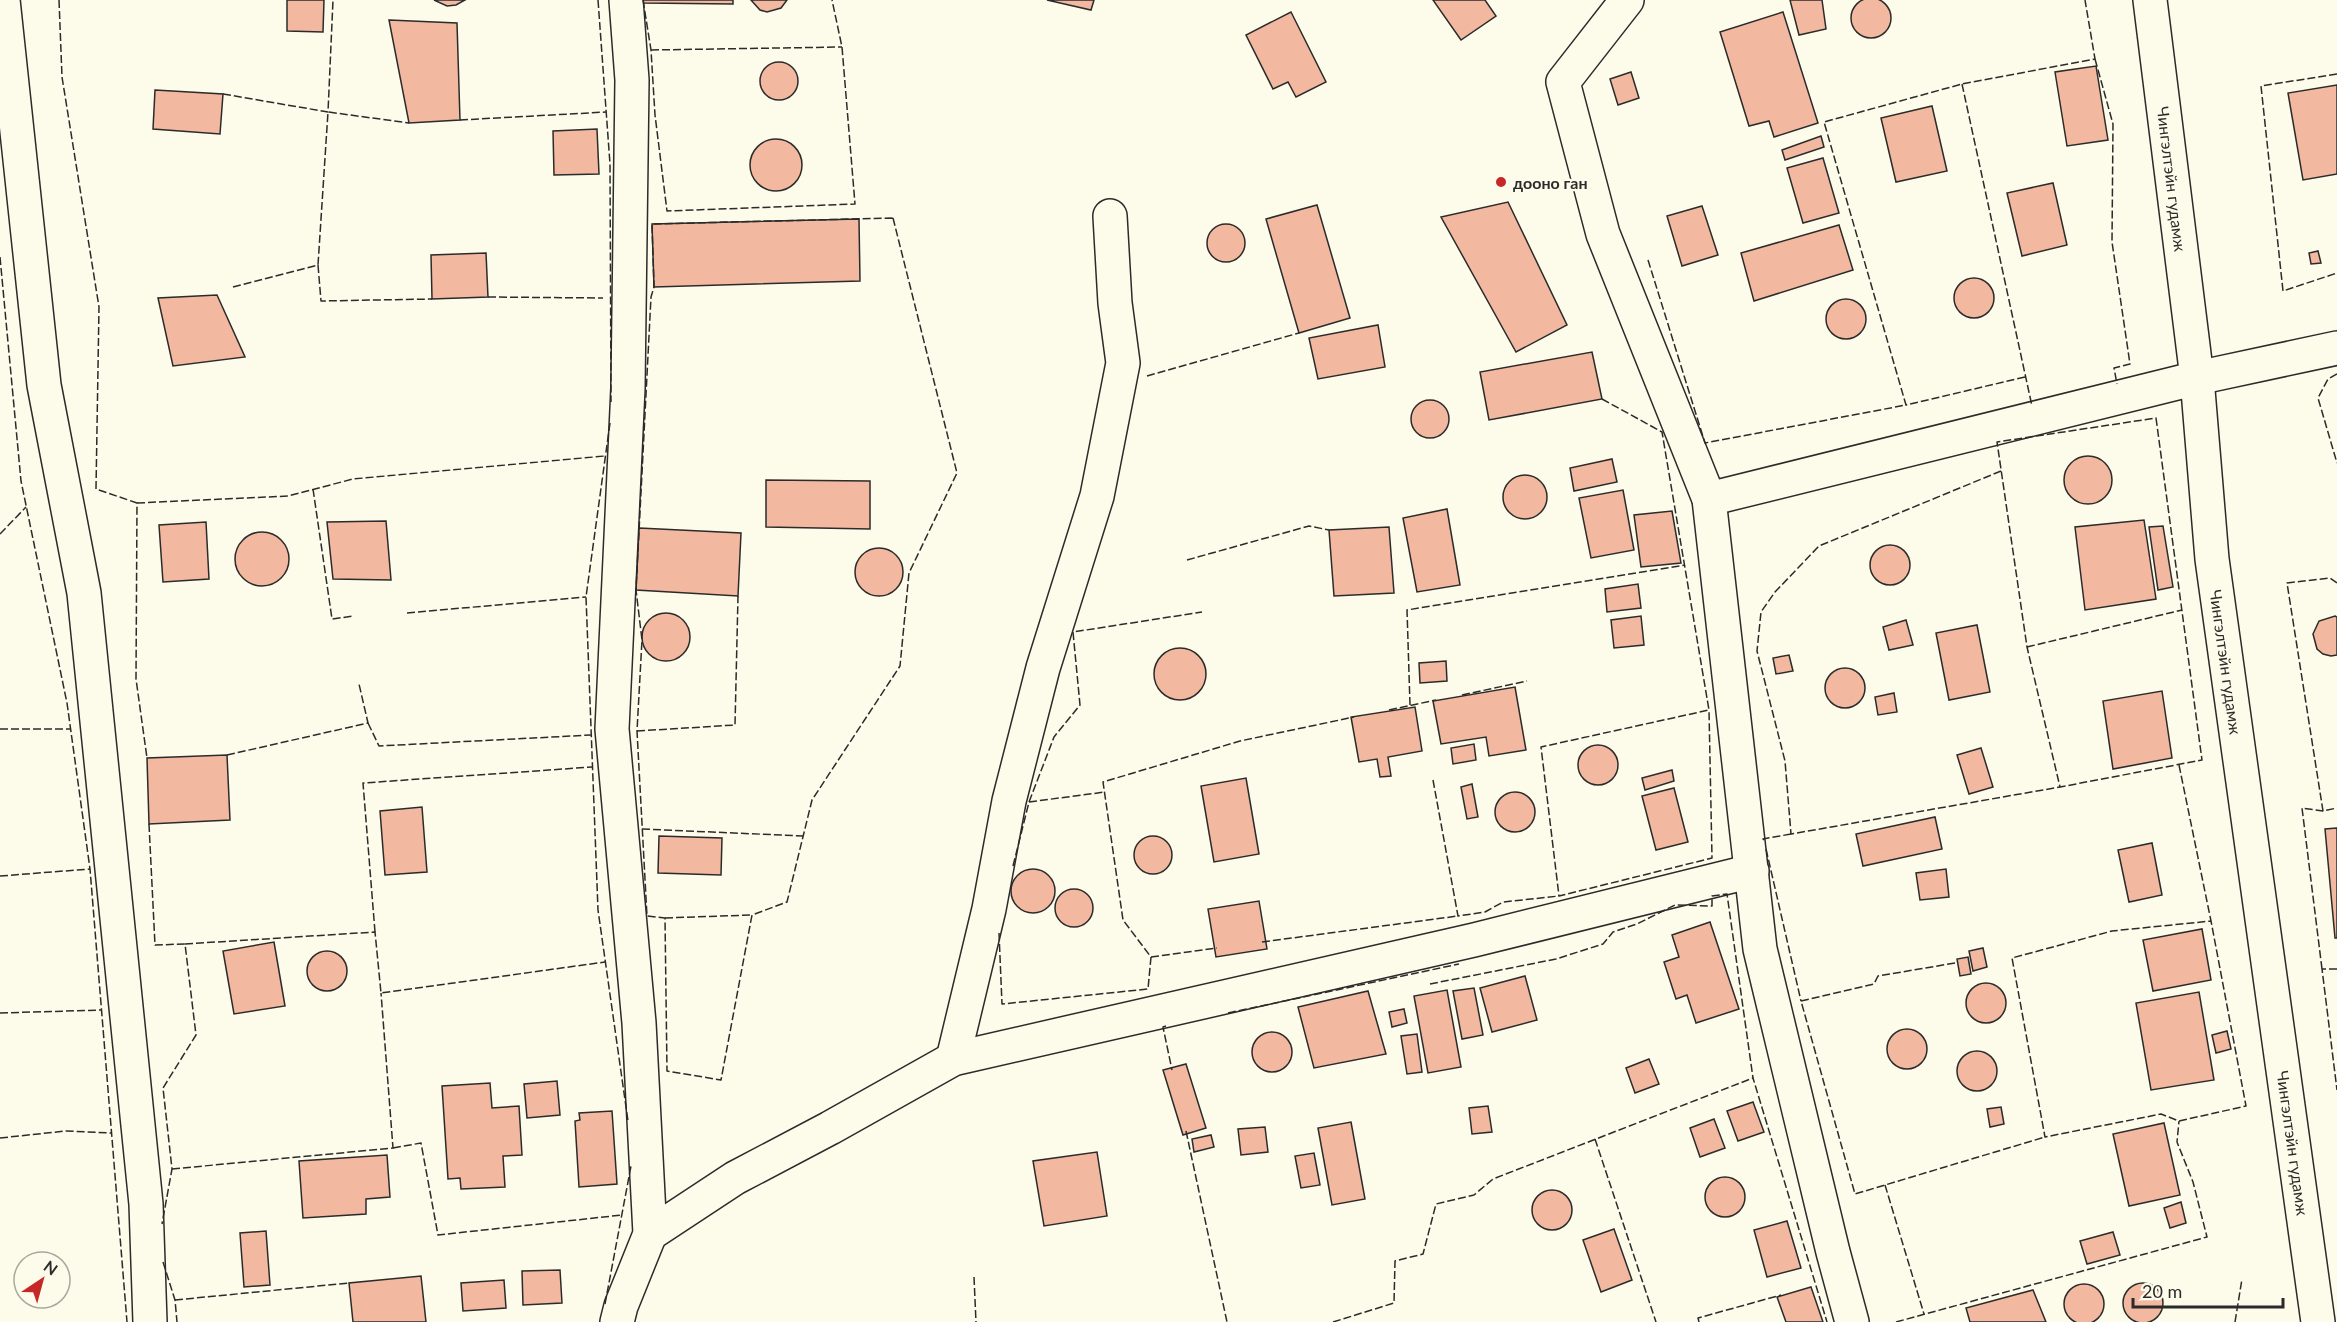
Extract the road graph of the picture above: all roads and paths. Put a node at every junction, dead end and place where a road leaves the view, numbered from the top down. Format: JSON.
{"nodes":[{"id":1,"x":3,"y":0,"type":"edge"},
{"id":2,"x":626,"y":0,"type":"edge"},
{"id":3,"x":1627,"y":0,"type":"edge"},
{"id":4,"x":2150,"y":0,"type":"edge"},
{"id":5,"x":1110,"y":216,"type":"dead end"},
{"id":6,"x":2337,"y":348,"type":"edge"},
{"id":7,"x":2197,"y":378,"type":"junction"},
{"id":8,"x":1709,"y":499,"type":"junction"},
{"id":9,"x":1752,"y":871,"type":"junction"},
{"id":10,"x":953,"y":1059,"type":"junction"},
{"id":11,"x":650,"y":1234,"type":"junction"},
{"id":12,"x":150,"y":1322,"type":"edge"},
{"id":13,"x":616,"y":1322,"type":"edge"},
{"id":14,"x":1852,"y":1322,"type":"edge"},
{"id":15,"x":2318,"y":1322,"type":"edge"}],
"edges":[{"from":1,"to":12,"type":"street"},
{"from":2,"to":11,"type":"street"},
{"from":3,"to":8,"type":"street"},
{"from":4,"to":7,"type":"street","name":"Чингэлтэйн гудамж"},
{"from":5,"to":10,"type":"street"},
{"from":6,"to":7,"type":"street"},
{"from":7,"to":8,"type":"street"},
{"from":7,"to":15,"type":"street","name":"Чингэлтэйн гудамж"},
{"from":8,"to":9,"type":"street"},
{"from":9,"to":10,"type":"street"},
{"from":9,"to":14,"type":"street"},
{"from":10,"to":11,"type":"street"},
{"from":11,"to":13,"type":"street"}]}
